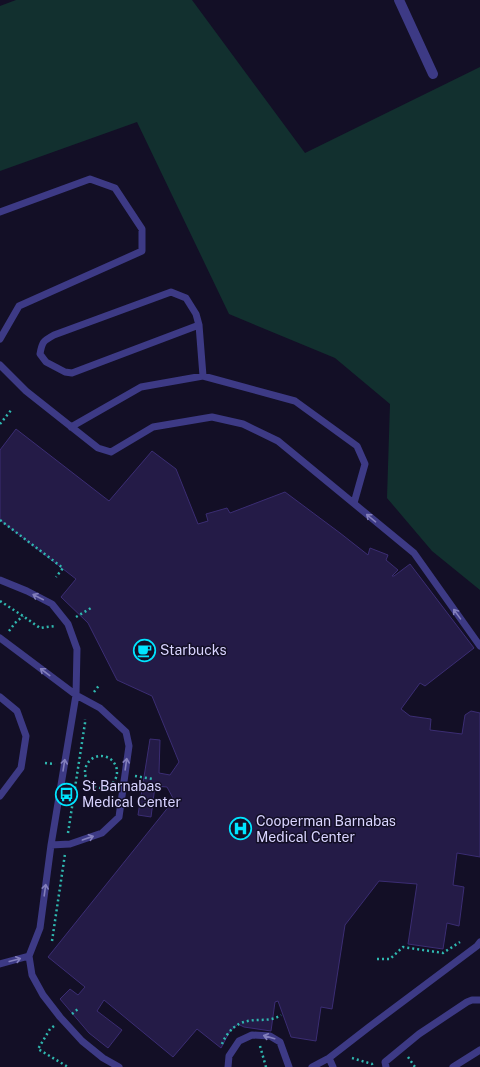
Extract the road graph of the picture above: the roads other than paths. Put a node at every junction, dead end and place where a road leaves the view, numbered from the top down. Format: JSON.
{"nodes":[{"id":1,"x":398,"y":0,"type":"edge"},
{"id":2,"x":433,"y":74,"type":"dead end"},
{"id":3,"x":0,"y":212,"type":"edge"},
{"id":4,"x":199,"y":325,"type":"junction"},
{"id":5,"x":0,"y":339,"type":"edge"},
{"id":6,"x":0,"y":365,"type":"edge"},
{"id":7,"x":203,"y":376,"type":"junction"},
{"id":8,"x":72,"y":427,"type":"junction"},
{"id":9,"x":354,"y":503,"type":"junction"},
{"id":10,"x":0,"y":580,"type":"edge"},
{"id":11,"x":1,"y":639,"type":"edge"},
{"id":12,"x":480,"y":646,"type":"edge"},
{"id":13,"x":76,"y":695,"type":"junction"},
{"id":14,"x":0,"y":697,"type":"edge"},
{"id":15,"x":0,"y":796,"type":"edge"},
{"id":16,"x":51,"y":845,"type":"junction"},
{"id":17,"x":479,"y":946,"type":"edge"},
{"id":18,"x":29,"y":956,"type":"junction"},
{"id":19,"x":0,"y":964,"type":"edge"},
{"id":20,"x":480,"y":1000,"type":"edge"},
{"id":21,"x":480,"y":1050,"type":"edge"},
{"id":22,"x":329,"y":1058,"type":"junction"},
{"id":23,"x":119,"y":1067,"type":"edge"},
{"id":24,"x":228,"y":1067,"type":"edge"},
{"id":25,"x":289,"y":1067,"type":"edge"},
{"id":26,"x":312,"y":1067,"type":"edge"},
{"id":27,"x":334,"y":1067,"type":"edge"},
{"id":28,"x":386,"y":1067,"type":"edge"},
{"id":29,"x":453,"y":1067,"type":"edge"}],
"edges":[{"from":1,"to":2,"type":"street"},
{"from":3,"to":5,"type":"lane"},
{"from":4,"to":4,"type":"lane"},
{"from":4,"to":7,"type":"lane"},
{"from":6,"to":8,"type":"lane"},
{"from":7,"to":8,"type":"lane"},
{"from":7,"to":9,"type":"lane"},
{"from":8,"to":9,"type":"lane"},
{"from":12,"to":9,"type":"lane","one_way":true},
{"from":13,"to":10,"type":"lane","one_way":true},
{"from":13,"to":11,"type":"lane","one_way":true},
{"from":16,"to":13,"type":"lane","one_way":true},
{"from":16,"to":13,"type":"lane","one_way":true},
{"from":14,"to":15,"type":"lane"},
{"from":18,"to":16,"type":"lane","one_way":true},
{"from":17,"to":22,"type":"lane"},
{"from":19,"to":18,"type":"lane","one_way":true},
{"from":18,"to":23,"type":"lane"},
{"from":20,"to":28,"type":"lane"},
{"from":21,"to":29,"type":"lane"},
{"from":22,"to":26,"type":"lane"},
{"from":22,"to":27,"type":"lane"},
{"from":25,"to":24,"type":"lane","one_way":true}]}
